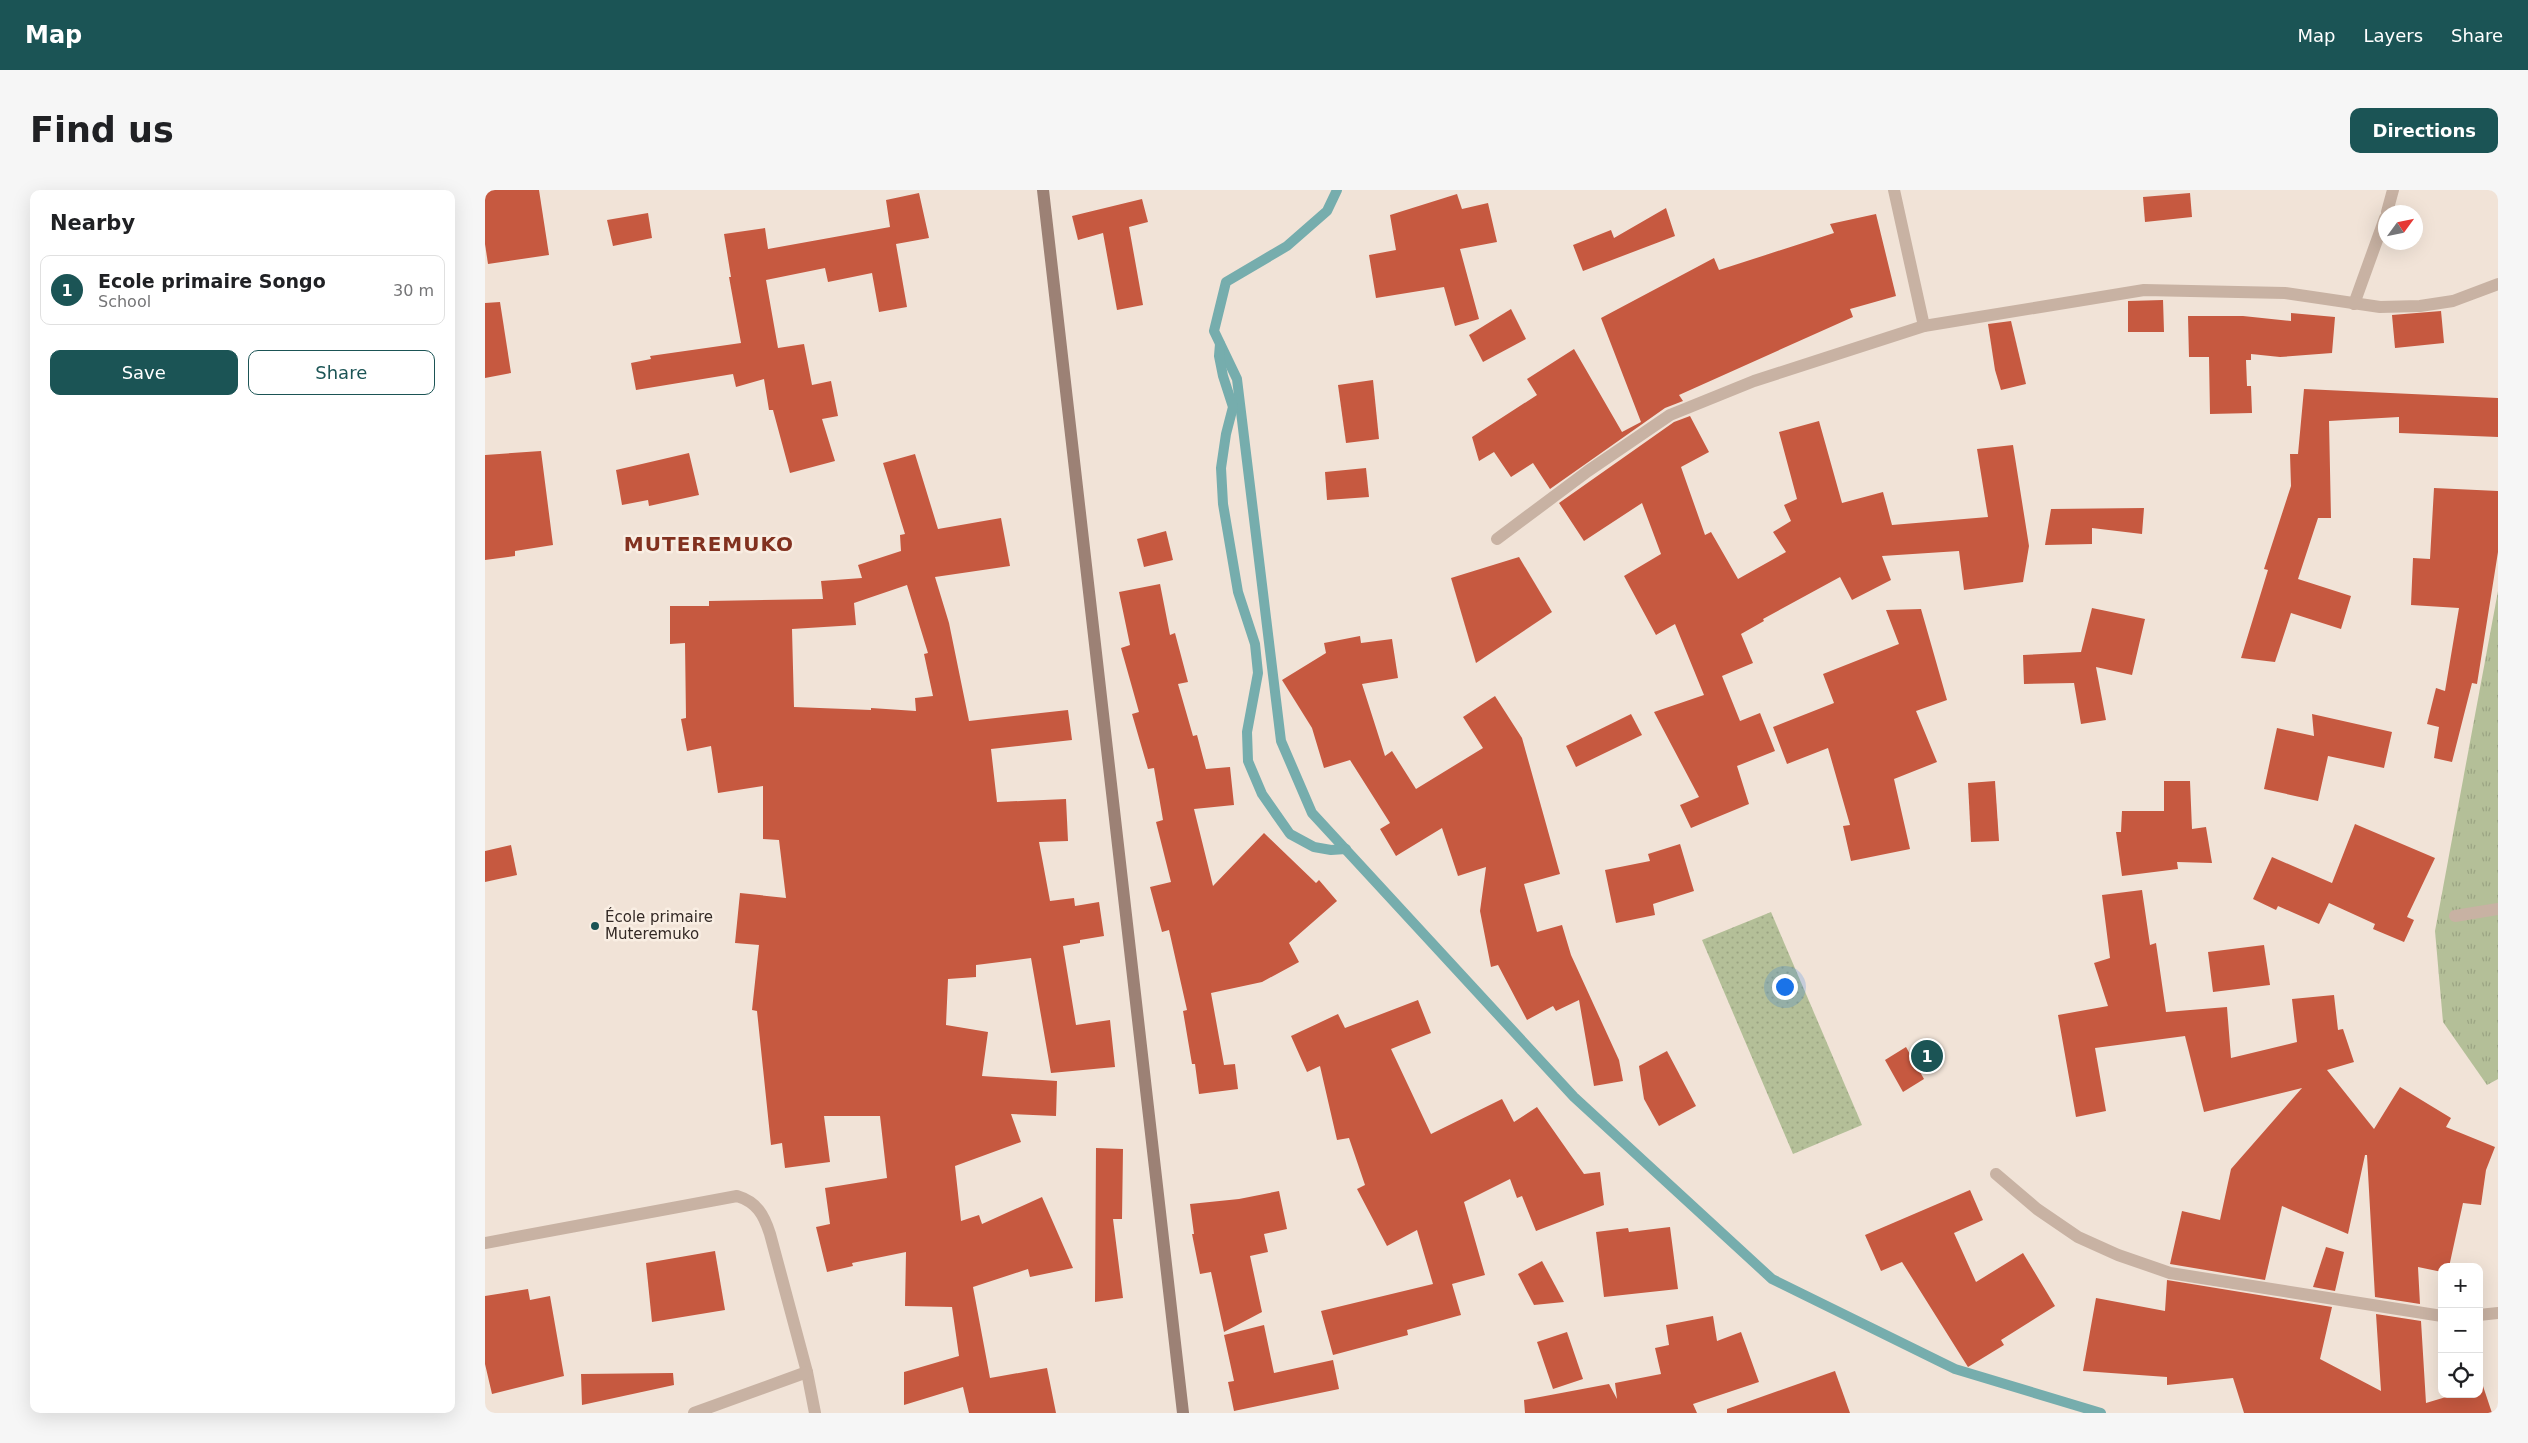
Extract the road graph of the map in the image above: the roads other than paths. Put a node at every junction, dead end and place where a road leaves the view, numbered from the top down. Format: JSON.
{"nodes":[{"id":1,"x":1043,"y":190,"type":"edge"},
{"id":2,"x":1894,"y":190,"type":"edge"},
{"id":3,"x":2393,"y":190,"type":"edge"},
{"id":4,"x":2389,"y":205,"type":"edge"},
{"id":5,"x":2378,"y":237,"type":"edge"},
{"id":6,"x":2498,"y":284,"type":"edge"},
{"id":7,"x":2354,"y":304,"type":"junction"},
{"id":8,"x":1924,"y":326,"type":"junction"},
{"id":9,"x":1497,"y":539,"type":"dead end"},
{"id":10,"x":2498,"y":909,"type":"edge"},
{"id":11,"x":2455,"y":916,"type":"dead end"},
{"id":12,"x":1996,"y":1174,"type":"dead end"},
{"id":13,"x":485,"y":1243,"type":"edge"},
{"id":14,"x":2498,"y":1313,"type":"edge"},
{"id":15,"x":2438,"y":1315,"type":"edge"},
{"id":16,"x":2483,"y":1315,"type":"edge"},
{"id":17,"x":807,"y":1372,"type":"junction"},
{"id":18,"x":694,"y":1413,"type":"edge"},
{"id":19,"x":815,"y":1413,"type":"edge"},
{"id":20,"x":1183,"y":1413,"type":"edge"}],
"edges":[{"from":1,"to":20,"type":"street"},
{"from":2,"to":8,"type":"street"},
{"from":3,"to":4,"type":"street"},
{"from":5,"to":7,"type":"street"},
{"from":6,"to":7,"type":"street"},
{"from":7,"to":8,"type":"street"},
{"from":8,"to":9,"type":"street"},
{"from":10,"to":11,"type":"street"},
{"from":12,"to":15,"type":"street"},
{"from":13,"to":17,"type":"street"},
{"from":14,"to":16,"type":"street"},
{"from":17,"to":18,"type":"street"},
{"from":17,"to":19,"type":"street"}]}
